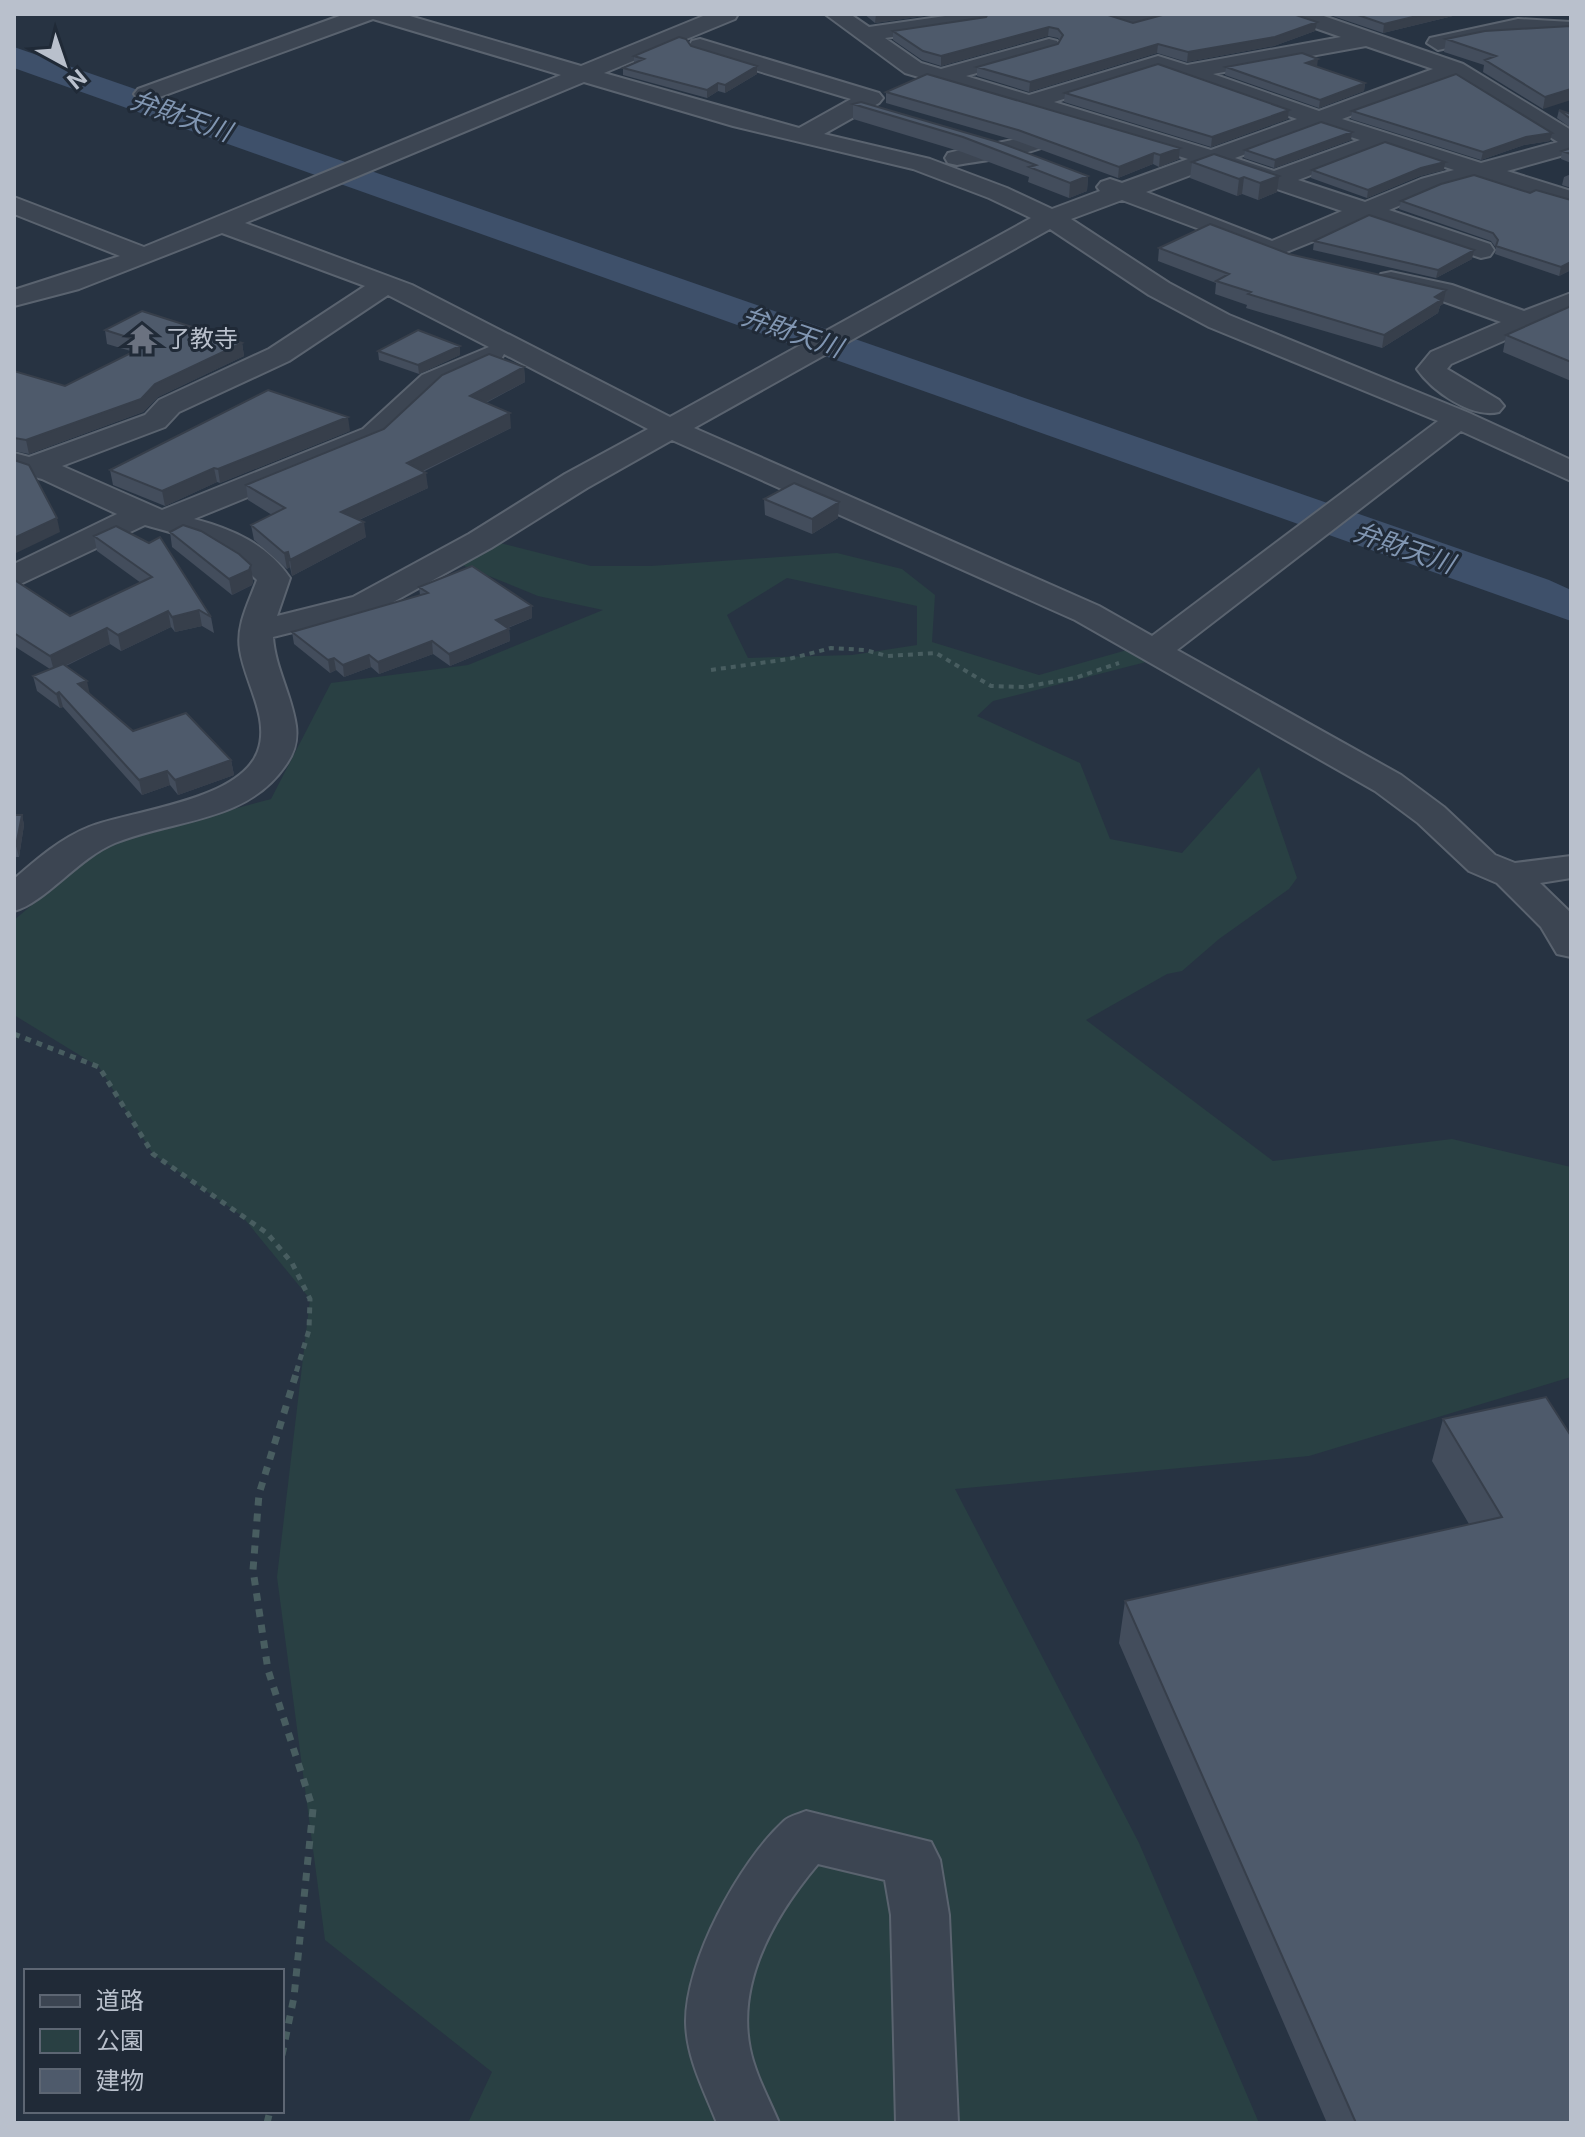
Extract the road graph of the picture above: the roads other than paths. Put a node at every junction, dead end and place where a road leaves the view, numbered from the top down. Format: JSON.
{"nodes":[{"id":1,"x":366,"y":14,"type":"edge"},
{"id":2,"x":380,"y":14,"type":"edge"},
{"id":3,"x":727,"y":14,"type":"edge"},
{"id":4,"x":750,"y":14,"type":"edge"},
{"id":5,"x":836,"y":14,"type":"edge"},
{"id":6,"x":1106,"y":14,"type":"edge"},
{"id":7,"x":1162,"y":14,"type":"edge"},
{"id":8,"x":1297,"y":14,"type":"edge"},
{"id":9,"x":977,"y":18,"type":"edge"},
{"id":10,"x":1571,"y":29,"type":"edge"},
{"id":11,"x":865,"y":34,"type":"junction"},
{"id":12,"x":1372,"y":38,"type":"junction"},
{"id":13,"x":700,"y":46,"type":"junction"},
{"id":14,"x":1049,"y":46,"type":"edge"},
{"id":15,"x":1406,"y":49,"type":"junction"},
{"id":16,"x":684,"y":65,"type":"edge"},
{"id":17,"x":1455,"y":69,"type":"junction"},
{"id":18,"x":1188,"y":72,"type":"junction"},
{"id":19,"x":583,"y":74,"type":"junction"},
{"id":20,"x":938,"y":77,"type":"junction"},
{"id":21,"x":146,"y":94,"type":"dead end"},
{"id":22,"x":1026,"y":103,"type":"junction"},
{"id":23,"x":858,"y":105,"type":"junction"},
{"id":24,"x":888,"y":114,"type":"edge"},
{"id":25,"x":1079,"y":118,"type":"junction"},
{"id":26,"x":1319,"y":119,"type":"junction"},
{"id":27,"x":948,"y":131,"type":"edge"},
{"id":28,"x":802,"y":136,"type":"junction"},
{"id":29,"x":1384,"y":139,"type":"junction"},
{"id":30,"x":1571,"y":143,"type":"edge"},
{"id":31,"x":1007,"y":149,"type":"junction"},
{"id":32,"x":1211,"y":159,"type":"junction"},
{"id":33,"x":921,"y":164,"type":"junction"},
{"id":34,"x":1051,"y":165,"type":"edge"},
{"id":35,"x":1482,"y":169,"type":"junction"},
{"id":36,"x":1274,"y":180,"type":"junction"},
{"id":37,"x":1094,"y":181,"type":"dead end"},
{"id":38,"x":1122,"y":192,"type":"junction"},
{"id":39,"x":1571,"y":201,"type":"edge"},
{"id":40,"x":14,"y":205,"type":"edge"},
{"id":41,"x":1365,"y":211,"type":"junction"},
{"id":42,"x":1543,"y":217,"type":"edge"},
{"id":43,"x":1051,"y":218,"type":"junction"},
{"id":44,"x":222,"y":224,"type":"junction"},
{"id":45,"x":1274,"y":249,"type":"junction"},
{"id":46,"x":1481,"y":250,"type":"dead end"},
{"id":47,"x":144,"y":256,"type":"junction"},
{"id":48,"x":1309,"y":261,"type":"edge"},
{"id":49,"x":1360,"y":273,"type":"edge"},
{"id":50,"x":385,"y":285,"type":"junction"},
{"id":51,"x":14,"y":298,"type":"edge"},
{"id":52,"x":1571,"y":301,"type":"edge"},
{"id":53,"x":1528,"y":322,"type":"junction"},
{"id":54,"x":509,"y":346,"type":"junction"},
{"id":55,"x":1459,"y":419,"type":"junction"},
{"id":56,"x":671,"y":429,"type":"junction"},
{"id":57,"x":1522,"y":447,"type":"junction"},
{"id":58,"x":1571,"y":472,"type":"edge"},
{"id":59,"x":29,"y":474,"type":"edge"},
{"id":60,"x":153,"y":517,"type":"junction"},
{"id":61,"x":14,"y":577,"type":"edge"},
{"id":62,"x":257,"y":631,"type":"junction"},
{"id":63,"x":1155,"y":650,"type":"junction"},
{"id":64,"x":1571,"y":867,"type":"edge"},
{"id":65,"x":1511,"y":875,"type":"junction"},
{"id":66,"x":14,"y":899,"type":"edge"},
{"id":67,"x":1571,"y":945,"type":"edge"},
{"id":68,"x":748,"y":2123,"type":"edge"},
{"id":69,"x":927,"y":2123,"type":"edge"}],
"edges":[{"from":1,"to":21,"type":"street"},
{"from":2,"to":19,"type":"street"},
{"from":3,"to":19,"type":"street"},
{"from":4,"to":13,"type":"street"},
{"from":5,"to":11,"type":"street"},
{"from":6,"to":7,"type":"street"},
{"from":8,"to":12,"type":"street"},
{"from":9,"to":11,"type":"street"},
{"from":10,"to":15,"type":"street"},
{"from":11,"to":20,"type":"street"},
{"from":12,"to":15,"type":"street"},
{"from":12,"to":18,"type":"street"},
{"from":13,"to":16,"type":"street"},
{"from":13,"to":23,"type":"street"},
{"from":14,"to":20,"type":"street"},
{"from":15,"to":17,"type":"street"},
{"from":17,"to":26,"type":"street"},
{"from":17,"to":30,"type":"street"},
{"from":18,"to":22,"type":"street"},
{"from":18,"to":26,"type":"street"},
{"from":19,"to":28,"type":"street"},
{"from":19,"to":44,"type":"street"},
{"from":20,"to":22,"type":"street"},
{"from":22,"to":25,"type":"street"},
{"from":23,"to":24,"type":"street"},
{"from":23,"to":28,"type":"street"},
{"from":25,"to":31,"type":"street"},
{"from":25,"to":32,"type":"street"},
{"from":26,"to":29,"type":"street"},
{"from":26,"to":32,"type":"street"},
{"from":27,"to":31,"type":"street"},
{"from":28,"to":33,"type":"street"},
{"from":29,"to":35,"type":"street"},
{"from":29,"to":36,"type":"street"},
{"from":30,"to":35,"type":"street"},
{"from":31,"to":33,"type":"street"},
{"from":31,"to":34,"type":"street"},
{"from":32,"to":36,"type":"street"},
{"from":32,"to":38,"type":"street"},
{"from":33,"to":43,"type":"street"},
{"from":35,"to":39,"type":"street"},
{"from":35,"to":41,"type":"street"},
{"from":36,"to":41,"type":"street"},
{"from":37,"to":38,"type":"street"},
{"from":38,"to":43,"type":"street"},
{"from":38,"to":45,"type":"street"},
{"from":39,"to":42,"type":"street"},
{"from":40,"to":47,"type":"street"},
{"from":41,"to":45,"type":"street"},
{"from":41,"to":46,"type":"street"},
{"from":43,"to":55,"type":"street"},
{"from":43,"to":56,"type":"street"},
{"from":44,"to":47,"type":"street"},
{"from":44,"to":50,"type":"street"},
{"from":45,"to":48,"type":"street"},
{"from":47,"to":51,"type":"street"},
{"from":49,"to":53,"type":"street"},
{"from":50,"to":54,"type":"street"},
{"from":50,"to":59,"type":"street"},
{"from":52,"to":53,"type":"street"},
{"from":53,"to":57,"type":"street"},
{"from":54,"to":56,"type":"street"},
{"from":54,"to":60,"type":"street"},
{"from":55,"to":57,"type":"street"},
{"from":55,"to":63,"type":"street"},
{"from":56,"to":62,"type":"street"},
{"from":56,"to":63,"type":"street"},
{"from":57,"to":58,"type":"street"},
{"from":59,"to":60,"type":"street"},
{"from":60,"to":61,"type":"street"},
{"from":60,"to":62,"type":"street"},
{"from":62,"to":66,"type":"street"},
{"from":63,"to":65,"type":"street"},
{"from":64,"to":65,"type":"street"},
{"from":65,"to":67,"type":"street"},
{"from":68,"to":69,"type":"street"}]}
